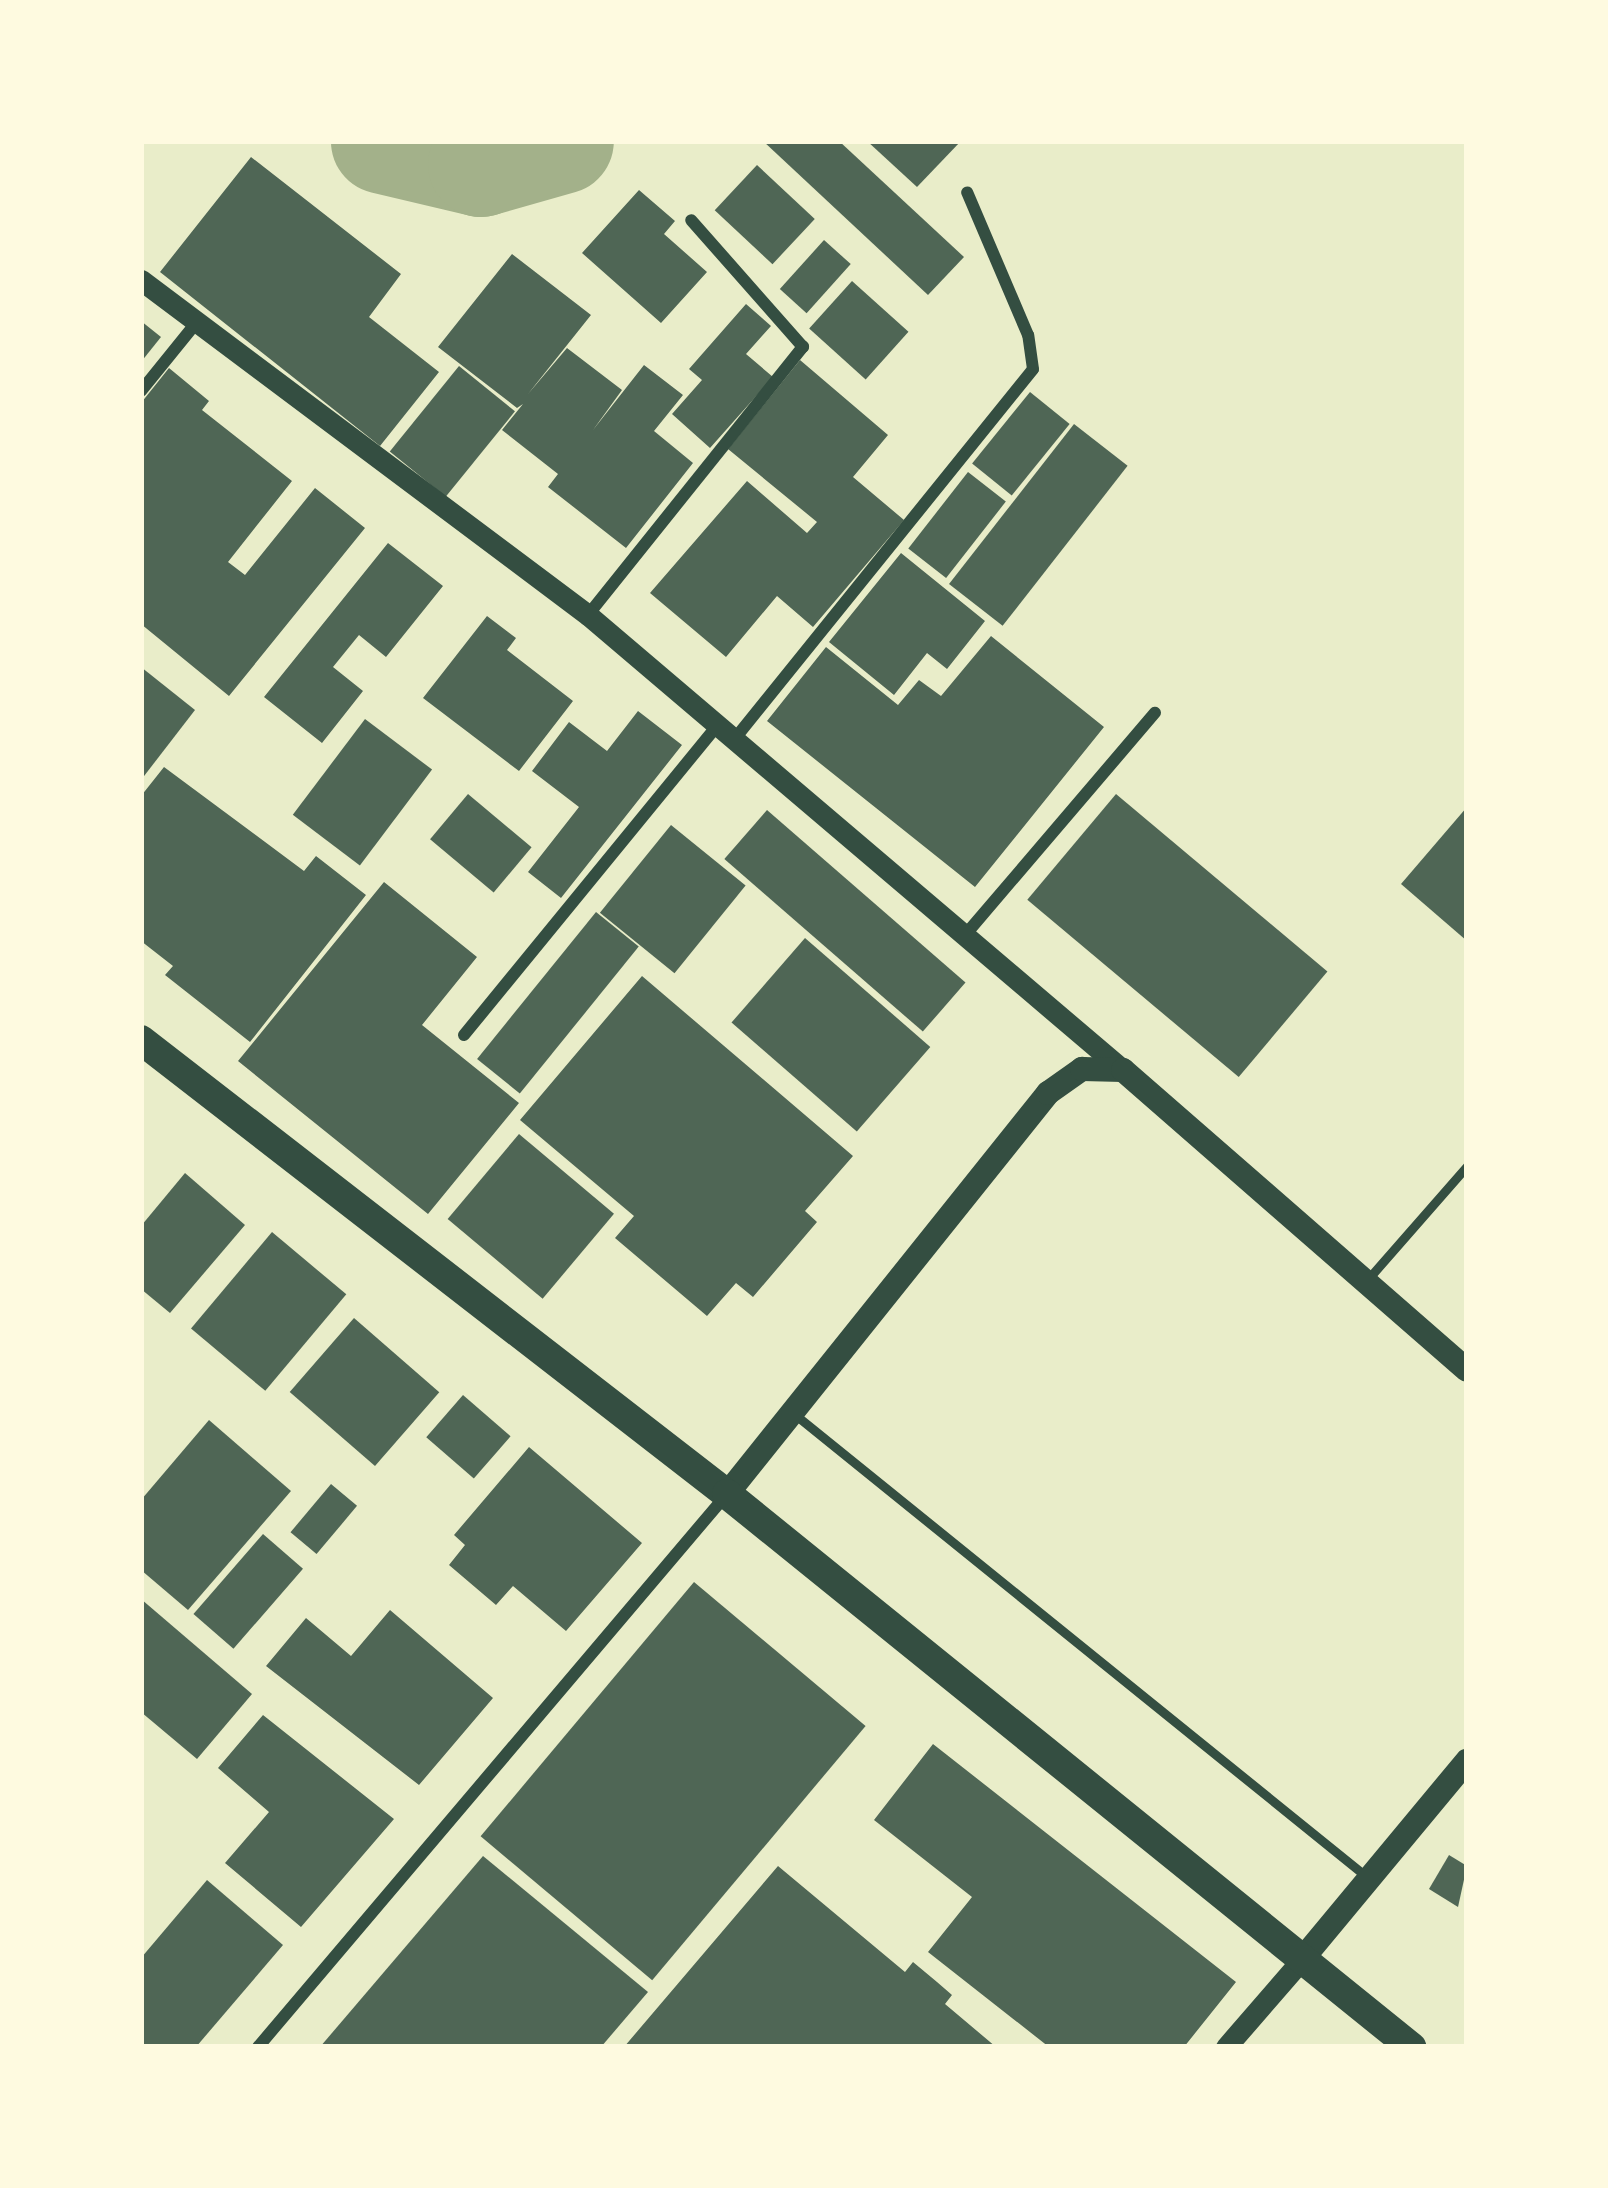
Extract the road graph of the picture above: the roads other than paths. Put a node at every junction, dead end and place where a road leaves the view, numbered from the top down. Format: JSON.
{"nodes":[{"id":1,"x":967,"y":191,"type":"dead end"},
{"id":2,"x":691,"y":220,"type":"dead end"},
{"id":3,"x":141,"y":280,"type":"edge"},
{"id":4,"x":196,"y":323,"type":"junction"},
{"id":5,"x":141,"y":391,"type":"edge"},
{"id":6,"x":588,"y":615,"type":"junction"},
{"id":7,"x":1155,"y":713,"type":"dead end"},
{"id":8,"x":728,"y":729,"type":"junction"},
{"id":9,"x":966,"y":934,"type":"junction"},
{"id":10,"x":464,"y":1035,"type":"dead end"},
{"id":11,"x":141,"y":1040,"type":"edge"},
{"id":12,"x":1123,"y":1070,"type":"junction"},
{"id":13,"x":1467,"y":1166,"type":"edge"},
{"id":14,"x":1368,"y":1279,"type":"junction"},
{"id":15,"x":1467,"y":1370,"type":"edge"},
{"id":16,"x":793,"y":1413,"type":"junction"},
{"id":17,"x":727,"y":1494,"type":"junction"},
{"id":18,"x":1467,"y":1761,"type":"edge"},
{"id":19,"x":1371,"y":1880,"type":"junction"},
{"id":20,"x":1304,"y":1957,"type":"junction"},
{"id":21,"x":258,"y":2047,"type":"edge"},
{"id":22,"x":1226,"y":2047,"type":"edge"},
{"id":23,"x":1411,"y":2047,"type":"edge"}],
"edges":[{"from":1,"to":8,"type":"street"},
{"from":2,"to":6,"type":"street"},
{"from":3,"to":4,"type":"street"},
{"from":4,"to":5,"type":"street"},
{"from":4,"to":6,"type":"street"},
{"from":6,"to":8,"type":"street"},
{"from":7,"to":9,"type":"street"},
{"from":8,"to":9,"type":"street"},
{"from":8,"to":10,"type":"street"},
{"from":9,"to":12,"type":"street"},
{"from":11,"to":17,"type":"main road"},
{"from":12,"to":14,"type":"main road"},
{"from":12,"to":16,"type":"main road"},
{"from":13,"to":14,"type":"lane"},
{"from":14,"to":15,"type":"main road"},
{"from":16,"to":17,"type":"main road"},
{"from":16,"to":19,"type":"lane"},
{"from":17,"to":20,"type":"main road"},
{"from":17,"to":21,"type":"street"},
{"from":18,"to":19,"type":"main road"},
{"from":19,"to":20,"type":"main road"},
{"from":20,"to":22,"type":"street"},
{"from":20,"to":23,"type":"main road"}]}
